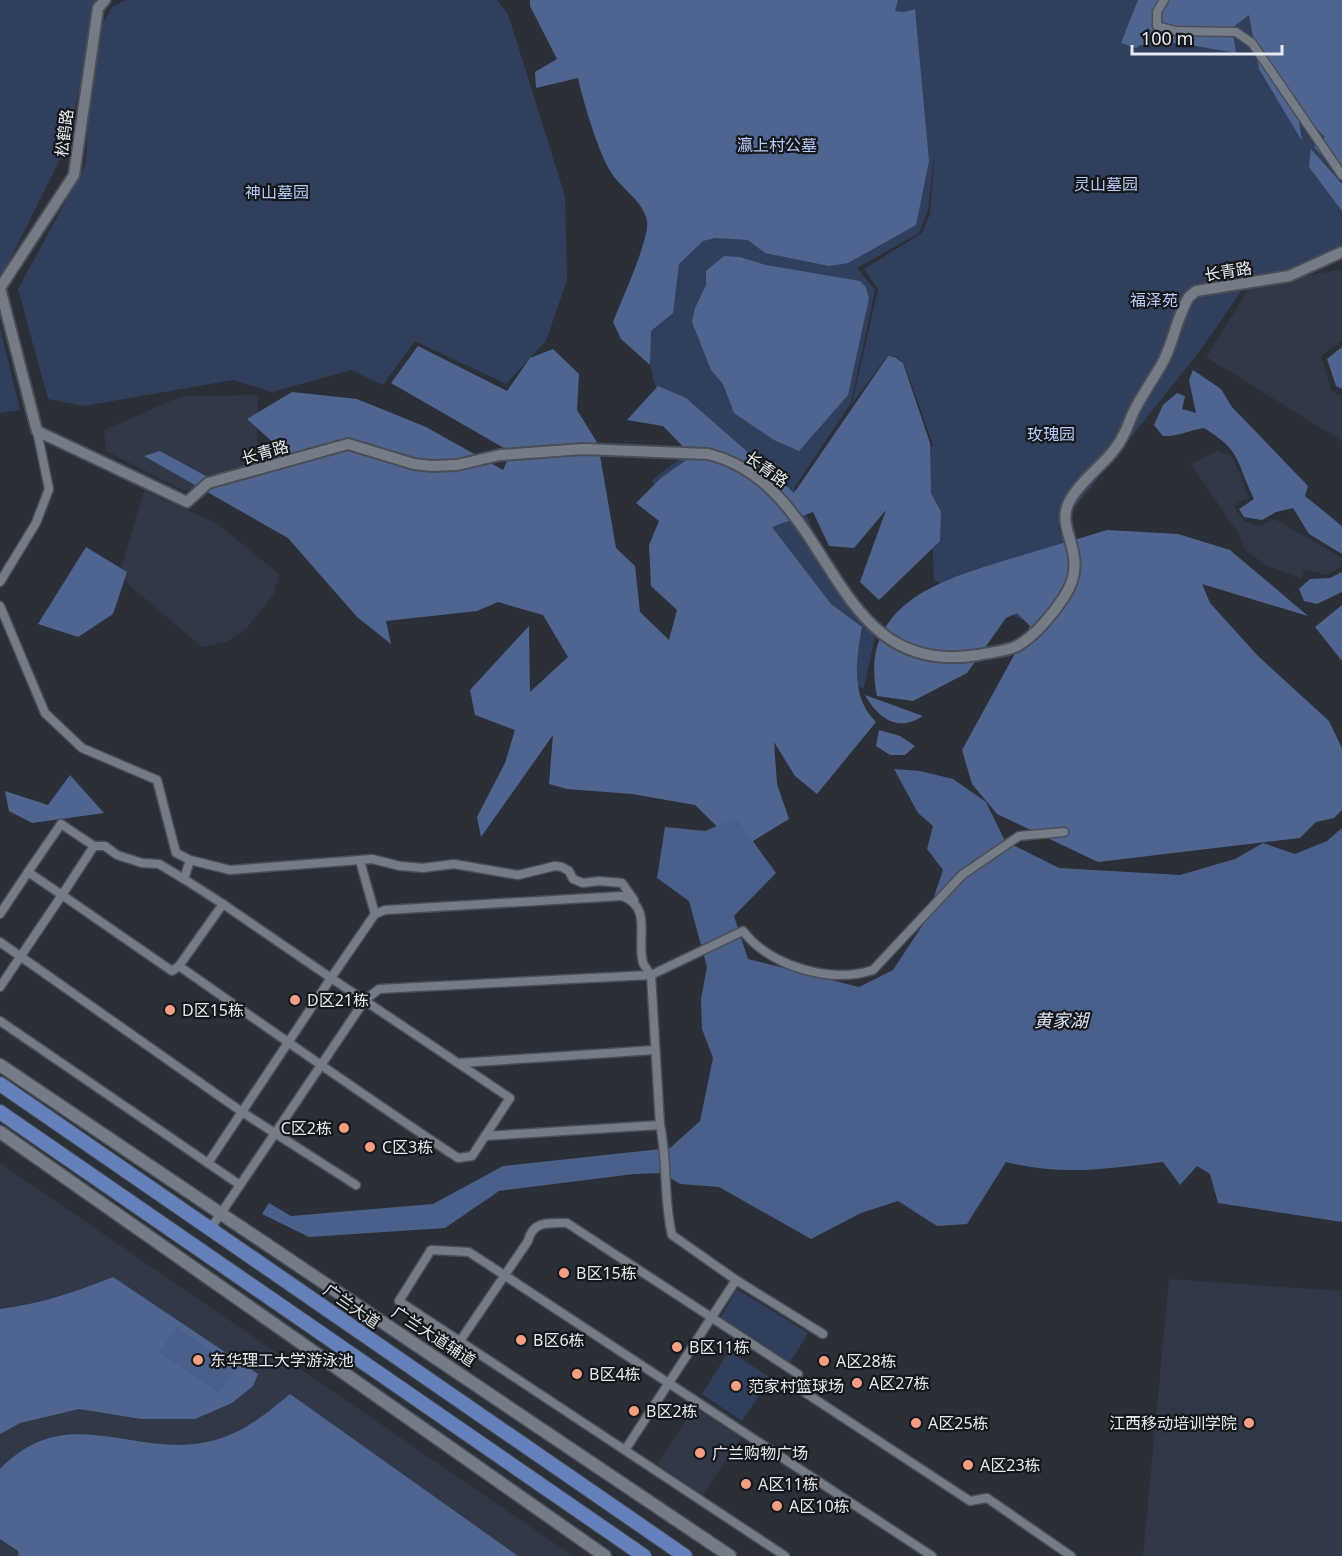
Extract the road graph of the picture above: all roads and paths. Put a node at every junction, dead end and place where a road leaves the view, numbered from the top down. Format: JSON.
{"nodes":[{"id":1,"x":105,"y":0,"type":"edge"},
{"id":2,"x":1164,"y":0,"type":"edge"},
{"id":3,"x":1342,"y":175,"type":"edge"},
{"id":4,"x":1342,"y":252,"type":"edge"},
{"id":5,"x":0,"y":288,"type":"edge"},
{"id":6,"x":37,"y":431,"type":"junction"},
{"id":7,"x":0,"y":582,"type":"edge"},
{"id":8,"x":0,"y":606,"type":"edge"},
{"id":9,"x":1064,"y":832,"type":"dead end"},
{"id":10,"x":94,"y":846,"type":"junction"},
{"id":11,"x":190,"y":860,"type":"junction"},
{"id":12,"x":360,"y":861,"type":"junction"},
{"id":13,"x":28,"y":872,"type":"junction"},
{"id":14,"x":184,"y":879,"type":"junction"},
{"id":15,"x":62,"y":895,"type":"junction"},
{"id":16,"x":634,"y":900,"type":"junction"},
{"id":17,"x":222,"y":904,"type":"junction"},
{"id":18,"x":0,"y":914,"type":"edge"},
{"id":19,"x":375,"y":914,"type":"junction"},
{"id":20,"x":0,"y":942,"type":"edge"},
{"id":21,"x":21,"y":956,"type":"junction"},
{"id":22,"x":179,"y":966,"type":"junction"},
{"id":23,"x":651,"y":975,"type":"junction"},
{"id":24,"x":331,"y":978,"type":"junction"},
{"id":25,"x":0,"y":987,"type":"edge"},
{"id":26,"x":365,"y":1000,"type":"junction"},
{"id":27,"x":0,"y":1021,"type":"edge"},
{"id":28,"x":288,"y":1043,"type":"junction"},
{"id":29,"x":655,"y":1050,"type":"junction"},
{"id":30,"x":459,"y":1063,"type":"junction"},
{"id":31,"x":0,"y":1065,"type":"edge"},
{"id":32,"x":319,"y":1066,"type":"junction"},
{"id":33,"x":0,"y":1084,"type":"edge"},
{"id":34,"x":0,"y":1112,"type":"edge"},
{"id":35,"x":242,"y":1112,"type":"junction"},
{"id":36,"x":660,"y":1125,"type":"junction"},
{"id":37,"x":0,"y":1132,"type":"edge"},
{"id":38,"x":274,"y":1133,"type":"junction"},
{"id":39,"x":484,"y":1136,"type":"junction"},
{"id":40,"x":208,"y":1163,"type":"junction"},
{"id":41,"x":240,"y":1185,"type":"junction"},
{"id":42,"x":356,"y":1185,"type":"dead end"},
{"id":43,"x":220,"y":1215,"type":"junction"},
{"id":44,"x":211,"y":1228,"type":"junction"},
{"id":45,"x":504,"y":1276,"type":"junction"},
{"id":46,"x":736,"y":1280,"type":"junction"},
{"id":47,"x":713,"y":1318,"type":"junction"},
{"id":48,"x":823,"y":1334,"type":"dead end"},
{"id":49,"x":460,"y":1341,"type":"junction"},
{"id":50,"x":798,"y":1374,"type":"dead end"},
{"id":51,"x":669,"y":1384,"type":"junction"},
{"id":52,"x":792,"y":1384,"type":"dead end"},
{"id":53,"x":625,"y":1450,"type":"junction"},
{"id":54,"x":605,"y":1556,"type":"edge"},
{"id":55,"x":644,"y":1556,"type":"edge"},
{"id":56,"x":685,"y":1556,"type":"edge"},
{"id":57,"x":730,"y":1556,"type":"edge"},
{"id":58,"x":785,"y":1556,"type":"edge"},
{"id":59,"x":932,"y":1556,"type":"edge"},
{"id":60,"x":1071,"y":1556,"type":"edge"}],
"edges":[{"from":1,"to":5,"type":"street","name":"松鹤路"},
{"from":2,"to":3,"type":"street"},
{"from":4,"to":6,"type":"street","name":"长青路"},
{"from":5,"to":6,"type":"street"},
{"from":6,"to":7,"type":"street"},
{"from":8,"to":11,"type":"street"},
{"from":9,"to":23,"type":"street"},
{"from":10,"to":13,"type":"street"},
{"from":10,"to":14,"type":"street"},
{"from":10,"to":15,"type":"street"},
{"from":11,"to":12,"type":"street"},
{"from":11,"to":14,"type":"street"},
{"from":12,"to":16,"type":"street"},
{"from":12,"to":19,"type":"street"},
{"from":13,"to":15,"type":"street"},
{"from":13,"to":18,"type":"street"},
{"from":14,"to":17,"type":"street"},
{"from":15,"to":21,"type":"street"},
{"from":15,"to":22,"type":"street"},
{"from":16,"to":19,"type":"street"},
{"from":16,"to":23,"type":"street"},
{"from":17,"to":22,"type":"street"},
{"from":17,"to":24,"type":"street"},
{"from":19,"to":24,"type":"street"},
{"from":20,"to":21,"type":"street"},
{"from":21,"to":25,"type":"street"},
{"from":21,"to":35,"type":"street"},
{"from":22,"to":28,"type":"street"},
{"from":23,"to":26,"type":"street"},
{"from":23,"to":29,"type":"street"},
{"from":24,"to":26,"type":"street"},
{"from":24,"to":28,"type":"street"},
{"from":26,"to":30,"type":"street"},
{"from":26,"to":32,"type":"street"},
{"from":27,"to":40,"type":"street"},
{"from":28,"to":32,"type":"street"},
{"from":28,"to":35,"type":"street"},
{"from":29,"to":30,"type":"street"},
{"from":29,"to":36,"type":"street"},
{"from":30,"to":39,"type":"street"},
{"from":31,"to":43,"type":"main road","name":"广兰大道辅道"},
{"from":32,"to":38,"type":"street"},
{"from":32,"to":39,"type":"street"},
{"from":33,"to":44,"type":"main road","name":"广兰大道"},
{"from":34,"to":55,"type":"main road"},
{"from":35,"to":38,"type":"street"},
{"from":35,"to":40,"type":"street"},
{"from":36,"to":39,"type":"street"},
{"from":36,"to":46,"type":"street"},
{"from":37,"to":54,"type":"main road"},
{"from":38,"to":41,"type":"street"},
{"from":38,"to":42,"type":"street"},
{"from":40,"to":41,"type":"street"},
{"from":41,"to":43,"type":"street"},
{"from":43,"to":44,"type":"street"},
{"from":43,"to":57,"type":"main road","name":"广兰大道辅道"},
{"from":44,"to":56,"type":"main road","name":"广兰大道"},
{"from":45,"to":47,"type":"street"},
{"from":45,"to":49,"type":"street"},
{"from":45,"to":49,"type":"street"},
{"from":45,"to":51,"type":"street"},
{"from":46,"to":47,"type":"street"},
{"from":46,"to":48,"type":"street"},
{"from":47,"to":50,"type":"street"},
{"from":47,"to":51,"type":"street"},
{"from":49,"to":53,"type":"street"},
{"from":51,"to":53,"type":"street"},
{"from":51,"to":59,"type":"street"},
{"from":52,"to":60,"type":"street"},
{"from":53,"to":58,"type":"street"}]}
